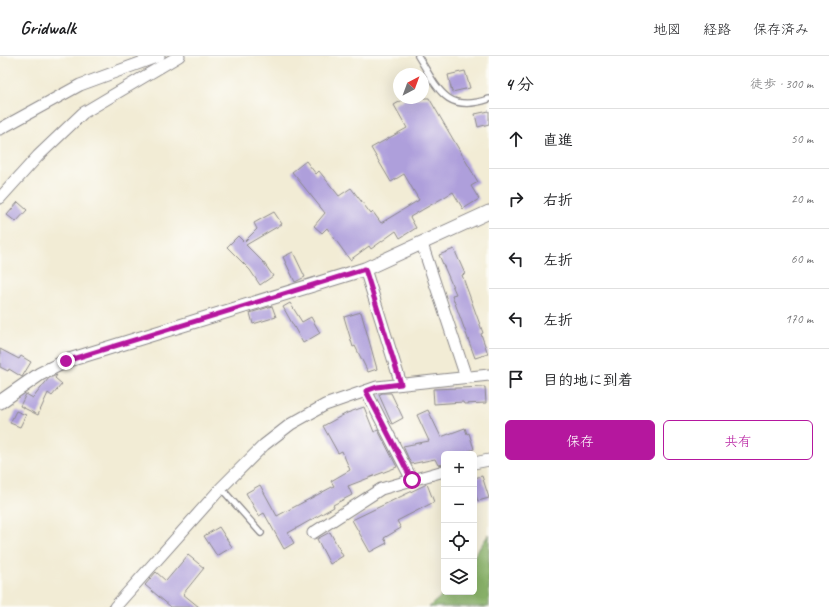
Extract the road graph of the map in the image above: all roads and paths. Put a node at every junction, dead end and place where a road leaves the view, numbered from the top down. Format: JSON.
{"nodes":[{"id":1,"x":159,"y":56,"type":"edge"},
{"id":2,"x":179,"y":56,"type":"edge"},
{"id":3,"x":418,"y":56,"type":"edge"},
{"id":4,"x":489,"y":99,"type":"edge"},
{"id":5,"x":0,"y":129,"type":"edge"},
{"id":6,"x":0,"y":198,"type":"edge"},
{"id":7,"x":489,"y":212,"type":"edge"},
{"id":8,"x":422,"y":244,"type":"junction"},
{"id":9,"x":365,"y":269,"type":"junction"},
{"id":10,"x":489,"y":375,"type":"edge"},
{"id":11,"x":466,"y":377,"type":"junction"},
{"id":12,"x":401,"y":384,"type":"junction"},
{"id":13,"x":366,"y":391,"type":"junction"},
{"id":14,"x":0,"y":402,"type":"edge"},
{"id":15,"x":489,"y":460,"type":"edge"},
{"id":16,"x":477,"y":462,"type":"edge"},
{"id":17,"x":441,"y":472,"type":"edge"},
{"id":18,"x":412,"y":480,"type":"junction"},
{"id":19,"x":221,"y":488,"type":"junction"},
{"id":20,"x":261,"y":533,"type":"dead end"},
{"id":21,"x":313,"y":533,"type":"dead end"},
{"id":22,"x":115,"y":607,"type":"edge"}],
"edges":[{"from":1,"to":5,"type":"street"},
{"from":2,"to":6,"type":"street"},
{"from":3,"to":4,"type":"lane"},
{"from":7,"to":8,"type":"street"},
{"from":8,"to":9,"type":"street"},
{"from":8,"to":11,"type":"street"},
{"from":9,"to":12,"type":"street"},
{"from":9,"to":14,"type":"street"},
{"from":10,"to":11,"type":"street"},
{"from":11,"to":12,"type":"street"},
{"from":12,"to":13,"type":"street"},
{"from":13,"to":18,"type":"street"},
{"from":13,"to":19,"type":"street"},
{"from":15,"to":16,"type":"street"},
{"from":17,"to":18,"type":"street"},
{"from":18,"to":21,"type":"street"},
{"from":19,"to":20,"type":"lane"},
{"from":19,"to":22,"type":"street"}]}
